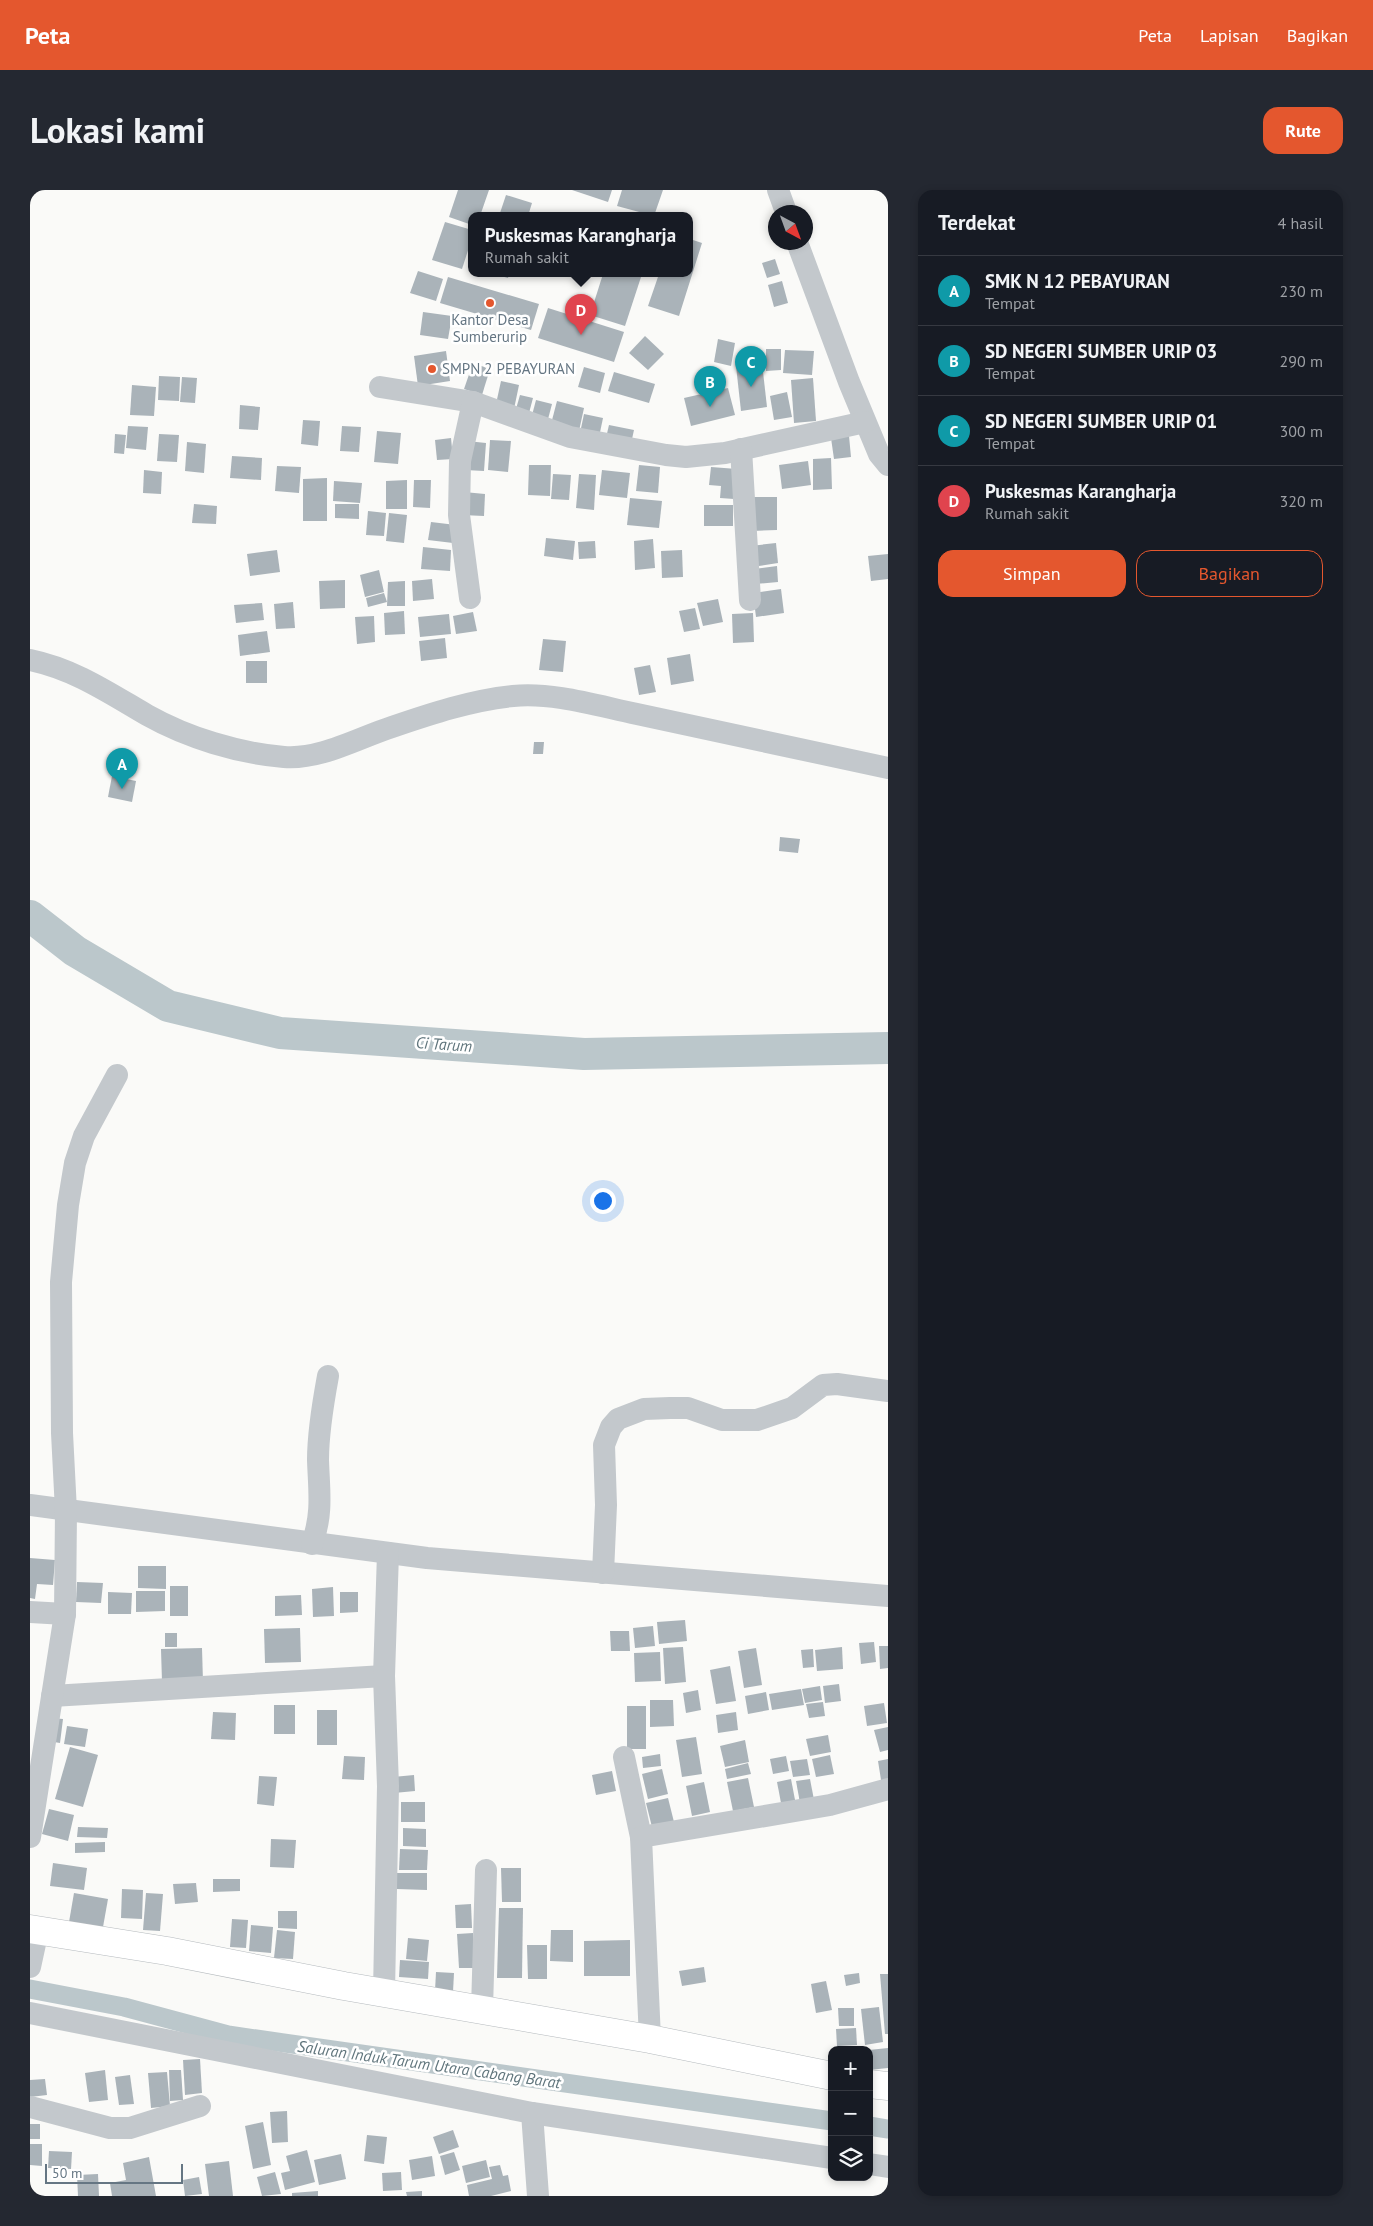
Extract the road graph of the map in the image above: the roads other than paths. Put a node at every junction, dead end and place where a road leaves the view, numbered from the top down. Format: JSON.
{"nodes":[{"id":1,"x":778,"y":190,"type":"edge"},
{"id":2,"x":783,"y":205,"type":"edge"},
{"id":3,"x":800,"y":250,"type":"edge"},
{"id":4,"x":380,"y":387,"type":"dead end"},
{"id":5,"x":473,"y":402,"type":"junction"},
{"id":6,"x":865,"y":422,"type":"junction"},
{"id":7,"x":741,"y":450,"type":"junction"},
{"id":8,"x":888,"y":465,"type":"edge"},
{"id":9,"x":470,"y":598,"type":"dead end"},
{"id":10,"x":750,"y":600,"type":"dead end"},
{"id":11,"x":30,"y":660,"type":"edge"},
{"id":12,"x":888,"y":768,"type":"edge"},
{"id":13,"x":117,"y":1075,"type":"dead end"},
{"id":14,"x":328,"y":1376,"type":"dead end"},
{"id":15,"x":888,"y":1391,"type":"edge"},
{"id":16,"x":30,"y":1505,"type":"edge"},
{"id":17,"x":66,"y":1511,"type":"junction"},
{"id":18,"x":312,"y":1544,"type":"junction"},
{"id":19,"x":388,"y":1553,"type":"junction"},
{"id":20,"x":603,"y":1573,"type":"junction"},
{"id":21,"x":888,"y":1596,"type":"edge"},
{"id":22,"x":30,"y":1612,"type":"edge"},
{"id":23,"x":64,"y":1614,"type":"junction"},
{"id":24,"x":384,"y":1676,"type":"junction"},
{"id":25,"x":52,"y":1696,"type":"junction"},
{"id":26,"x":624,"y":1757,"type":"dead end"},
{"id":27,"x":888,"y":1789,"type":"edge"},
{"id":28,"x":30,"y":1837,"type":"edge"},
{"id":29,"x":641,"y":1837,"type":"junction"},
{"id":30,"x":486,"y":1870,"type":"dead end"},
{"id":31,"x":33,"y":1944,"type":"edge"},
{"id":32,"x":384,"y":1992,"type":"junction"},
{"id":33,"x":482,"y":2009,"type":"junction"},
{"id":34,"x":30,"y":2013,"type":"edge"},
{"id":35,"x":650,"y":2039,"type":"junction"},
{"id":36,"x":828,"y":2075,"type":"edge"},
{"id":37,"x":873,"y":2084,"type":"edge"},
{"id":38,"x":888,"y":2086,"type":"edge"},
{"id":39,"x":200,"y":2106,"type":"dead end"},
{"id":40,"x":30,"y":2107,"type":"edge"},
{"id":41,"x":532,"y":2113,"type":"junction"},
{"id":42,"x":828,"y":2157,"type":"edge"},
{"id":43,"x":873,"y":2165,"type":"edge"},
{"id":44,"x":888,"y":2167,"type":"edge"},
{"id":45,"x":538,"y":2196,"type":"edge"}],
"edges":[{"from":1,"to":2,"type":"street"},
{"from":3,"to":6,"type":"street"},
{"from":4,"to":5,"type":"street"},
{"from":5,"to":7,"type":"street"},
{"from":5,"to":9,"type":"street"},
{"from":6,"to":7,"type":"street"},
{"from":6,"to":8,"type":"street"},
{"from":7,"to":10,"type":"street"},
{"from":11,"to":12,"type":"street"},
{"from":13,"to":17,"type":"street"},
{"from":14,"to":18,"type":"street"},
{"from":15,"to":20,"type":"street"},
{"from":16,"to":17,"type":"street"},
{"from":17,"to":18,"type":"street"},
{"from":17,"to":23,"type":"street"},
{"from":18,"to":19,"type":"street"},
{"from":19,"to":20,"type":"street"},
{"from":19,"to":24,"type":"street"},
{"from":20,"to":21,"type":"street"},
{"from":22,"to":23,"type":"street"},
{"from":23,"to":25,"type":"street"},
{"from":24,"to":25,"type":"street"},
{"from":24,"to":32,"type":"street"},
{"from":25,"to":28,"type":"street"},
{"from":26,"to":29,"type":"street"},
{"from":27,"to":29,"type":"street"},
{"from":29,"to":35,"type":"street"},
{"from":30,"to":33,"type":"street"},
{"from":31,"to":32,"type":"main road"},
{"from":32,"to":33,"type":"main road"},
{"from":33,"to":35,"type":"main road"},
{"from":34,"to":41,"type":"street"},
{"from":35,"to":36,"type":"main road"},
{"from":37,"to":38,"type":"main road"},
{"from":39,"to":40,"type":"street"},
{"from":41,"to":42,"type":"street"},
{"from":41,"to":45,"type":"street"},
{"from":43,"to":44,"type":"street"}]}
